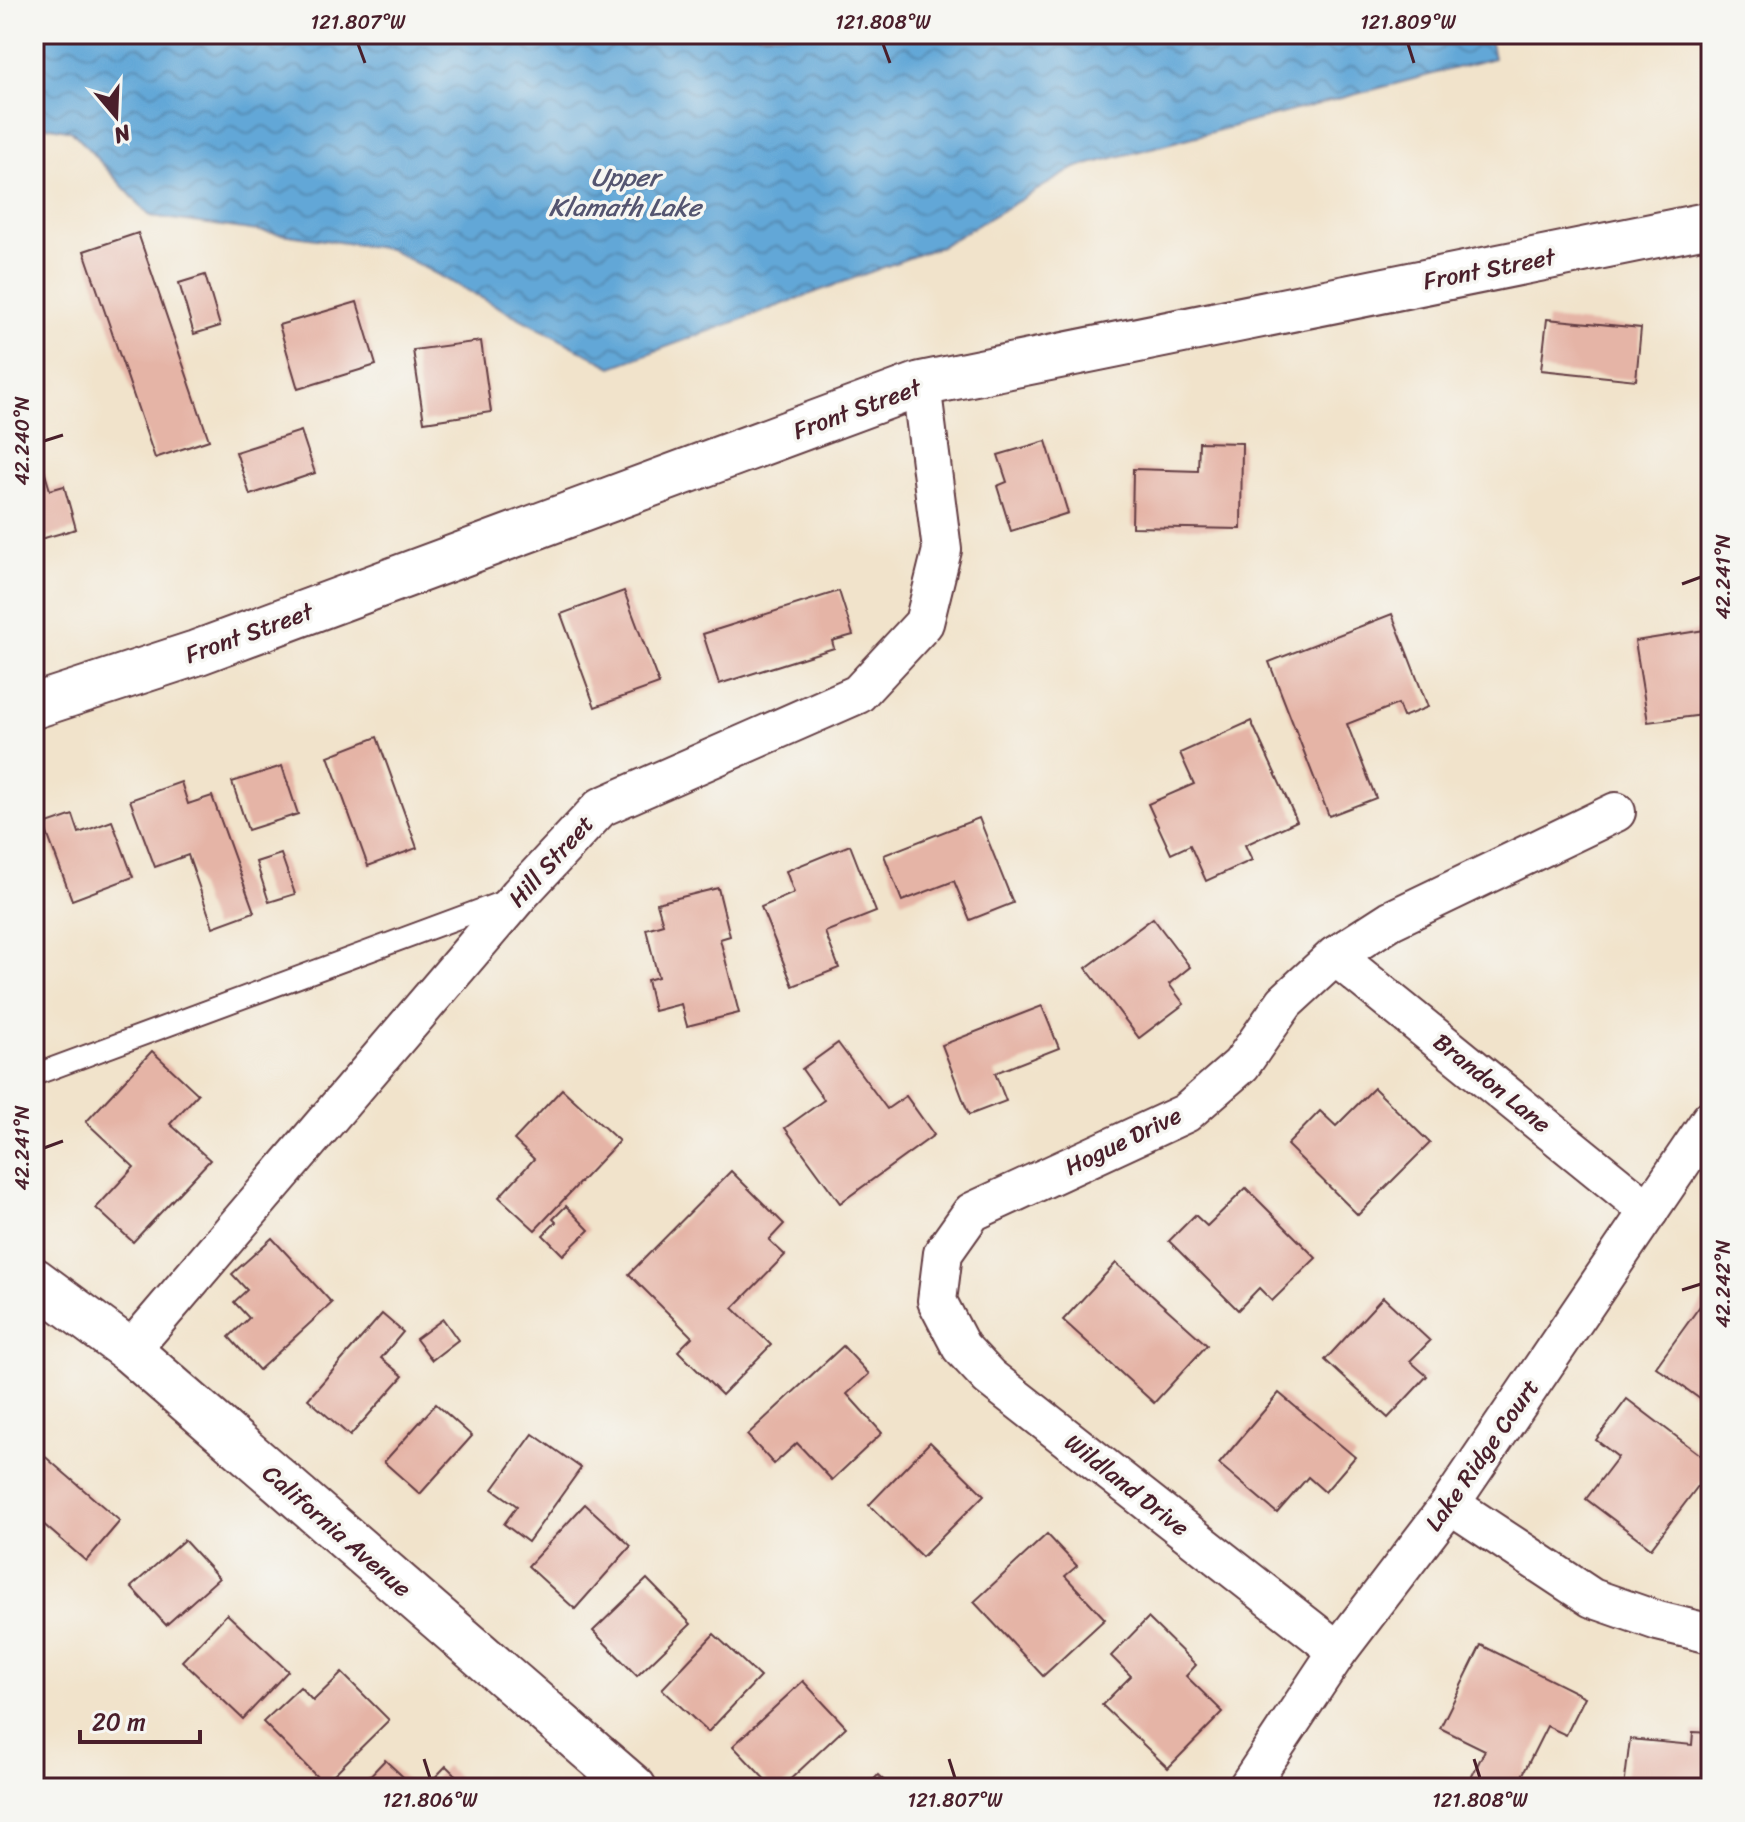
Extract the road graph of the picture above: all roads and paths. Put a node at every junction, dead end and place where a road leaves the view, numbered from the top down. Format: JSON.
{"nodes":[{"id":1,"x":1711,"y":224,"type":"edge"},
{"id":2,"x":921,"y":384,"type":"junction"},
{"id":3,"x":34,"y":706,"type":"edge"},
{"id":4,"x":1616,"y":812,"type":"dead end"},
{"id":5,"x":519,"y":895,"type":"junction"},
{"id":6,"x":1335,"y":956,"type":"junction"},
{"id":7,"x":34,"y":1075,"type":"edge"},
{"id":8,"x":1711,"y":1119,"type":"edge"},
{"id":9,"x":1649,"y":1211,"type":"junction"},
{"id":10,"x":34,"y":1280,"type":"edge"},
{"id":11,"x":937,"y":1301,"type":"joint"},
{"id":12,"x":130,"y":1351,"type":"junction"},
{"id":13,"x":1450,"y":1504,"type":"junction"},
{"id":14,"x":1711,"y":1634,"type":"edge"},
{"id":15,"x":1338,"y":1651,"type":"junction"},
{"id":16,"x":634,"y":1788,"type":"edge"},
{"id":17,"x":1247,"y":1788,"type":"edge"}],
"edges":[{"from":1,"to":2,"type":"street","name":"Front Street"},
{"from":2,"to":3,"type":"street","name":"Front Street"},
{"from":2,"to":5,"type":"street","name":"Hill Street"},
{"from":4,"to":6,"type":"street","name":"Hogue Drive"},
{"from":5,"to":7,"type":"lane"},
{"from":5,"to":12,"type":"street","name":"Hill Street"},
{"from":6,"to":9,"type":"street","name":"Brandon Lane"},
{"from":6,"to":11,"type":"street","name":"Hogue Drive"},
{"from":8,"to":9,"type":"street","name":"Lake Ridge Court"},
{"from":9,"to":13,"type":"street","name":"Lake Ridge Court"},
{"from":10,"to":12,"type":"street","name":"California Avenue"},
{"from":11,"to":15,"type":"street","name":"Wildland Drive"},
{"from":12,"to":16,"type":"street","name":"California Avenue"},
{"from":13,"to":14,"type":"street"},
{"from":13,"to":15,"type":"street","name":"Lake Ridge Court"},
{"from":15,"to":17,"type":"street","name":"Lake Ridge Court"}]}
